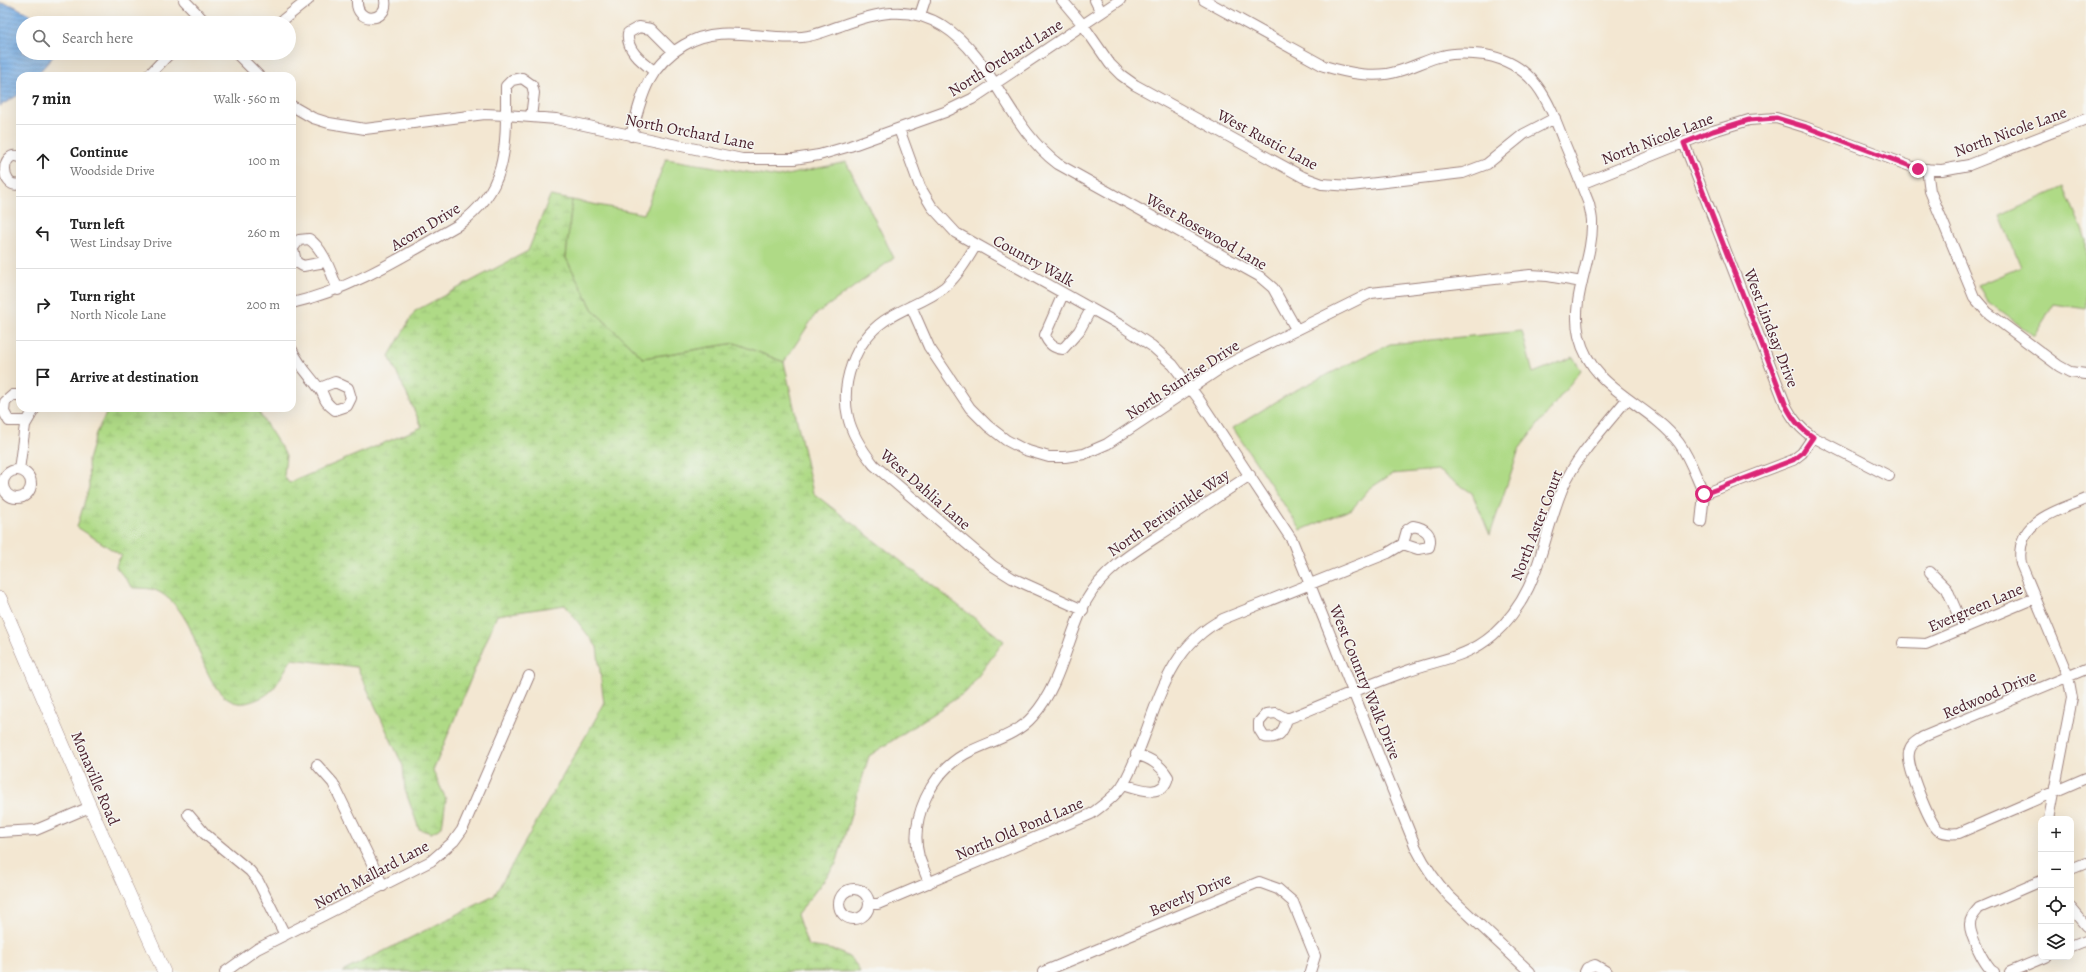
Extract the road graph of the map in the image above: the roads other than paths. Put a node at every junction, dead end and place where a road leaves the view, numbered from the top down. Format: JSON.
{"nodes":[{"id":1,"x":184,"y":0,"type":"edge"},
{"id":2,"x":308,"y":0,"type":"edge"},
{"id":3,"x":357,"y":0,"type":"edge"},
{"id":4,"x":385,"y":0,"type":"edge"},
{"id":5,"x":925,"y":0,"type":"edge"},
{"id":6,"x":1062,"y":0,"type":"edge"},
{"id":7,"x":1095,"y":0,"type":"edge"},
{"id":8,"x":1120,"y":0,"type":"edge"},
{"id":9,"x":1204,"y":0,"type":"edge"},
{"id":10,"x":1102,"y":12,"type":"junction"},
{"id":11,"x":920,"y":15,"type":"junction"},
{"id":12,"x":197,"y":16,"type":"edge"},
{"id":13,"x":288,"y":16,"type":"edge"},
{"id":14,"x":1083,"y":25,"type":"junction"},
{"id":15,"x":674,"y":52,"type":"junction"},
{"id":16,"x":163,"y":60,"type":"edge"},
{"id":17,"x":245,"y":60,"type":"edge"},
{"id":18,"x":654,"y":71,"type":"junction"},
{"id":19,"x":152,"y":72,"type":"edge"},
{"id":20,"x":256,"y":72,"type":"edge"},
{"id":21,"x":994,"y":84,"type":"junction"},
{"id":22,"x":296,"y":108,"type":"edge"},
{"id":23,"x":506,"y":115,"type":"junction"},
{"id":24,"x":530,"y":117,"type":"junction"},
{"id":25,"x":1555,"y":118,"type":"junction"},
{"id":26,"x":2086,"y":119,"type":"edge"},
{"id":27,"x":899,"y":129,"type":"junction"},
{"id":28,"x":631,"y":136,"type":"junction"},
{"id":29,"x":1684,"y":143,"type":"junction"},
{"id":30,"x":16,"y":157,"type":"edge"},
{"id":31,"x":1927,"y":169,"type":"junction"},
{"id":32,"x":1581,"y":184,"type":"junction"},
{"id":33,"x":16,"y":185,"type":"edge"},
{"id":34,"x":976,"y":245,"type":"junction"},
{"id":35,"x":325,"y":262,"type":"dead end"},
{"id":36,"x":1582,"y":282,"type":"junction"},
{"id":37,"x":338,"y":290,"type":"junction"},
{"id":38,"x":1064,"y":294,"type":"junction"},
{"id":39,"x":296,"y":303,"type":"edge"},
{"id":40,"x":911,"y":306,"type":"junction"},
{"id":41,"x":1092,"y":309,"type":"junction"},
{"id":42,"x":1296,"y":330,"type":"junction"},
{"id":43,"x":296,"y":359,"type":"edge"},
{"id":44,"x":2086,"y":374,"type":"edge"},
{"id":45,"x":320,"y":388,"type":"junction"},
{"id":46,"x":1191,"y":389,"type":"junction"},
{"id":47,"x":16,"y":395,"type":"edge"},
{"id":48,"x":1627,"y":399,"type":"junction"},
{"id":49,"x":33,"y":412,"type":"edge"},
{"id":50,"x":27,"y":421,"type":"junction"},
{"id":51,"x":1813,"y":437,"type":"junction"},
{"id":52,"x":19,"y":470,"type":"dead end"},
{"id":53,"x":1250,"y":475,"type":"junction"},
{"id":54,"x":1889,"y":476,"type":"dead end"},
{"id":55,"x":1704,"y":494,"type":"junction"},
{"id":56,"x":2086,"y":499,"type":"edge"},
{"id":57,"x":1700,"y":522,"type":"dead end"},
{"id":58,"x":1403,"y":544,"type":"dead end"},
{"id":59,"x":1930,"y":572,"type":"dead end"},
{"id":60,"x":1311,"y":584,"type":"junction"},
{"id":61,"x":0,"y":598,"type":"edge"},
{"id":62,"x":2035,"y":598,"type":"junction"},
{"id":63,"x":1083,"y":610,"type":"junction"},
{"id":64,"x":1964,"y":629,"type":"junction"},
{"id":65,"x":1903,"y":643,"type":"dead end"},
{"id":66,"x":2086,"y":669,"type":"edge"},
{"id":67,"x":529,"y":676,"type":"dead end"},
{"id":68,"x":2068,"y":676,"type":"junction"},
{"id":69,"x":1354,"y":692,"type":"junction"},
{"id":70,"x":1287,"y":720,"type":"dead end"},
{"id":71,"x":1136,"y":754,"type":"junction"},
{"id":72,"x":317,"y":765,"type":"dead end"},
{"id":73,"x":2086,"y":778,"type":"edge"},
{"id":74,"x":1123,"y":784,"type":"junction"},
{"id":75,"x":2055,"y":791,"type":"junction"},
{"id":76,"x":90,"y":807,"type":"junction"},
{"id":77,"x":188,"y":814,"type":"dead end"},
{"id":78,"x":2050,"y":816,"type":"edge"},
{"id":79,"x":0,"y":832,"type":"edge"},
{"id":80,"x":2086,"y":862,"type":"edge"},
{"id":81,"x":2074,"y":868,"type":"edge"},
{"id":82,"x":929,"y":883,"type":"junction"},
{"id":83,"x":2038,"y":883,"type":"edge"},
{"id":84,"x":383,"y":886,"type":"junction"},
{"id":85,"x":869,"y":904,"type":"dead end"},
{"id":86,"x":2074,"y":912,"type":"edge"},
{"id":87,"x":2086,"y":926,"type":"edge"},
{"id":88,"x":285,"y":935,"type":"junction"},
{"id":89,"x":2086,"y":941,"type":"edge"},
{"id":90,"x":2074,"y":946,"type":"edge"},
{"id":91,"x":2039,"y":960,"type":"edge"},
{"id":92,"x":1524,"y":970,"type":"edge"},
{"id":93,"x":164,"y":972,"type":"edge"},
{"id":94,"x":225,"y":972,"type":"edge"},
{"id":95,"x":1043,"y":972,"type":"edge"},
{"id":96,"x":1310,"y":972,"type":"edge"},
{"id":97,"x":1585,"y":972,"type":"edge"},
{"id":98,"x":1607,"y":972,"type":"edge"},
{"id":99,"x":1994,"y":972,"type":"edge"},
{"id":100,"x":2010,"y":972,"type":"edge"}],
"edges":[{"from":1,"to":12,"type":"street"},
{"from":2,"to":13,"type":"street"},
{"from":3,"to":4,"type":"street"},
{"from":5,"to":11,"type":"street"},
{"from":6,"to":14,"type":"street","name":"West Rustic Lane"},
{"from":7,"to":10,"type":"street"},
{"from":8,"to":10,"type":"street","name":"North Orchard Lane"},
{"from":9,"to":25,"type":"street"},
{"from":10,"to":14,"type":"street","name":"North Orchard Lane"},
{"from":11,"to":15,"type":"street","name":"West Rosewood Lane"},
{"from":11,"to":21,"type":"street","name":"West Rosewood Lane"},
{"from":14,"to":21,"type":"street","name":"North Orchard Lane"},
{"from":14,"to":25,"type":"street","name":"West Rustic Lane"},
{"from":15,"to":18,"type":"street","name":"West Rosewood Lane"},
{"from":15,"to":18,"type":"street"},
{"from":16,"to":19,"type":"street"},
{"from":17,"to":20,"type":"street"},
{"from":18,"to":28,"type":"street","name":"West Rosewood Lane"},
{"from":21,"to":27,"type":"street","name":"North Orchard Lane"},
{"from":21,"to":42,"type":"street","name":"West Rosewood Lane"},
{"from":22,"to":23,"type":"street","name":"North Orchard Lane"},
{"from":23,"to":24,"type":"street","name":"North Orchard Lane"},
{"from":23,"to":24,"type":"street","name":"Acorn Drive"},
{"from":23,"to":37,"type":"street","name":"Acorn Drive"},
{"from":24,"to":28,"type":"street","name":"North Orchard Lane"},
{"from":25,"to":32,"type":"street"},
{"from":26,"to":31,"type":"street","name":"North Nicole Lane"},
{"from":27,"to":28,"type":"street","name":"North Orchard Lane"},
{"from":27,"to":34,"type":"street","name":"Country Walk"},
{"from":29,"to":31,"type":"street","name":"North Nicole Lane"},
{"from":29,"to":32,"type":"street","name":"North Nicole Lane"},
{"from":29,"to":51,"type":"street","name":"West Lindsay Drive"},
{"from":30,"to":33,"type":"street"},
{"from":31,"to":44,"type":"street"},
{"from":32,"to":36,"type":"street"},
{"from":34,"to":38,"type":"street","name":"Country Walk"},
{"from":34,"to":40,"type":"street","name":"West Dahlia Lane"},
{"from":35,"to":37,"type":"street"},
{"from":36,"to":42,"type":"street","name":"North Sunrise Drive"},
{"from":36,"to":48,"type":"street"},
{"from":37,"to":39,"type":"street","name":"Acorn Drive"},
{"from":38,"to":41,"type":"street","name":"Country Walk"},
{"from":38,"to":41,"type":"street"},
{"from":40,"to":46,"type":"street","name":"North Sunrise Drive"},
{"from":40,"to":63,"type":"street","name":"West Dahlia Lane"},
{"from":41,"to":46,"type":"street","name":"Country Walk"},
{"from":42,"to":46,"type":"street","name":"North Sunrise Drive"},
{"from":43,"to":45,"type":"street"},
{"from":45,"to":45,"type":"street"},
{"from":46,"to":53,"type":"street","name":"West Country Walk Drive"},
{"from":47,"to":50,"type":"street"},
{"from":48,"to":55,"type":"street"},
{"from":48,"to":69,"type":"street","name":"North Aster Court"},
{"from":49,"to":50,"type":"street"},
{"from":50,"to":52,"type":"street"},
{"from":51,"to":54,"type":"street","name":"West Lindsay Drive"},
{"from":51,"to":55,"type":"street"},
{"from":53,"to":60,"type":"street","name":"West Country Walk Drive"},
{"from":53,"to":63,"type":"street","name":"North Periwinkle Way"},
{"from":55,"to":57,"type":"street"},
{"from":56,"to":62,"type":"street"},
{"from":58,"to":60,"type":"street","name":"North Old Pond Lane"},
{"from":59,"to":64,"type":"street"},
{"from":60,"to":69,"type":"street","name":"West Country Walk Drive"},
{"from":60,"to":71,"type":"street","name":"North Old Pond Lane"},
{"from":61,"to":76,"type":"main road","name":"Monaville Road"},
{"from":62,"to":64,"type":"street","name":"Evergreen Lane"},
{"from":62,"to":68,"type":"street"},
{"from":63,"to":82,"type":"street","name":"North Periwinkle Way"},
{"from":64,"to":65,"type":"street","name":"Evergreen Lane"},
{"from":66,"to":68,"type":"street","name":"Redwood Drive"},
{"from":67,"to":84,"type":"street","name":"North Mallard Lane"},
{"from":68,"to":75,"type":"street"},
{"from":68,"to":75,"type":"street","name":"Redwood Drive"},
{"from":69,"to":70,"type":"street","name":"North Aster Court"},
{"from":69,"to":92,"type":"street","name":"West Country Walk Drive"},
{"from":71,"to":74,"type":"street","name":"North Old Pond Lane"},
{"from":71,"to":74,"type":"street"},
{"from":72,"to":84,"type":"street"},
{"from":73,"to":75,"type":"street"},
{"from":74,"to":82,"type":"street","name":"North Old Pond Lane"},
{"from":75,"to":78,"type":"street"},
{"from":76,"to":79,"type":"street"},
{"from":76,"to":93,"type":"main road","name":"Monaville Road"},
{"from":77,"to":88,"type":"street"},
{"from":80,"to":81,"type":"street"},
{"from":82,"to":85,"type":"street","name":"North Old Pond Lane"},
{"from":83,"to":99,"type":"street"},
{"from":84,"to":88,"type":"street","name":"North Mallard Lane"},
{"from":86,"to":87,"type":"street"},
{"from":88,"to":94,"type":"street","name":"North Mallard Lane"},
{"from":89,"to":90,"type":"street"},
{"from":91,"to":100,"type":"street"},
{"from":95,"to":96,"type":"street","name":"Beverly Drive"},
{"from":97,"to":98,"type":"street"}]}
